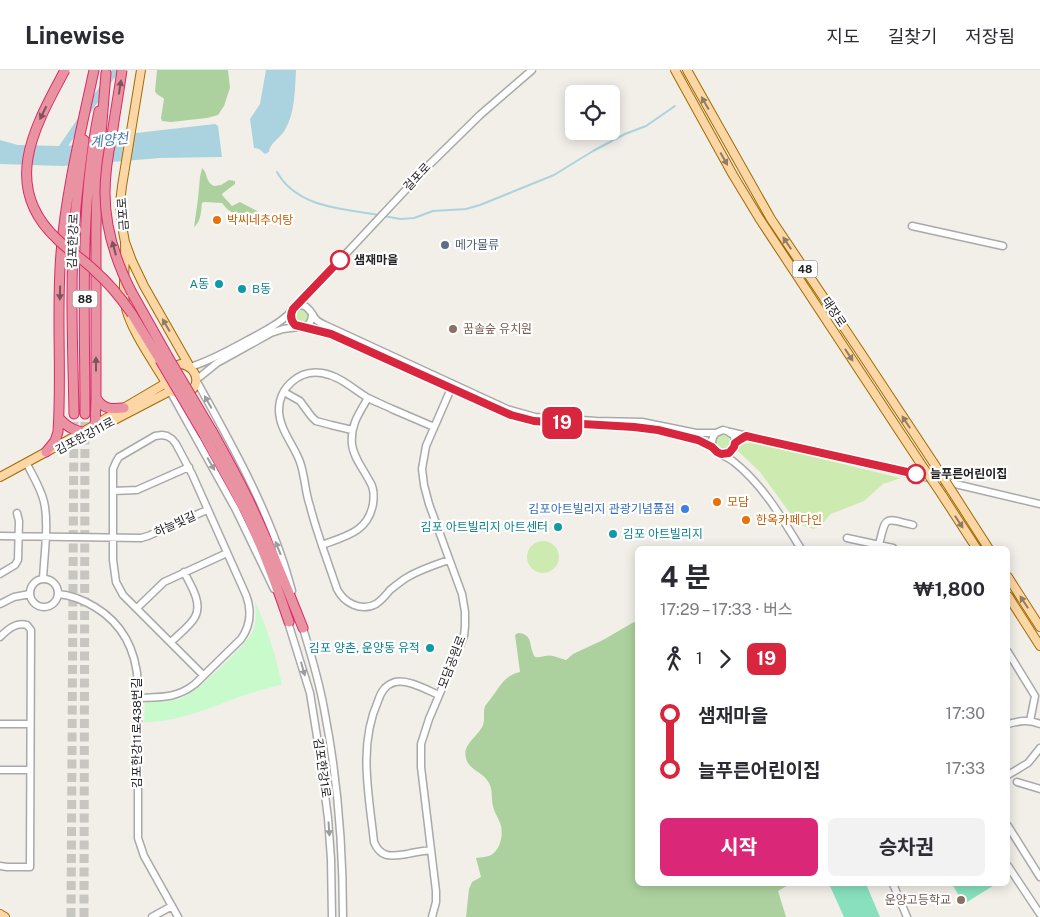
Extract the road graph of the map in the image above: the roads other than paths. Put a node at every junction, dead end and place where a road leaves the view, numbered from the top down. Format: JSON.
{"nodes":[{"id":1,"x":65,"y":70,"type":"edge"},
{"id":2,"x":94,"y":70,"type":"edge"},
{"id":3,"x":122,"y":70,"type":"edge"},
{"id":4,"x":141,"y":70,"type":"edge"},
{"id":5,"x":532,"y":70,"type":"edge"},
{"id":6,"x":675,"y":70,"type":"edge"},
{"id":7,"x":687,"y":70,"type":"edge"},
{"id":8,"x":106,"y":72,"type":"edge"},
{"id":9,"x":93,"y":184,"type":"junction"},
{"id":10,"x":912,"y":226,"type":"dead end"},
{"id":11,"x":125,"y":242,"type":"junction"},
{"id":12,"x":1003,"y":246,"type":"dead end"},
{"id":13,"x":310,"y":292,"type":"junction"},
{"id":14,"x":294,"y":310,"type":"junction"},
{"id":15,"x":311,"y":312,"type":"junction"},
{"id":16,"x":300,"y":327,"type":"junction"},
{"id":17,"x":164,"y":358,"type":"junction"},
{"id":18,"x":190,"y":367,"type":"junction"},
{"id":19,"x":196,"y":380,"type":"junction"},
{"id":20,"x":166,"y":383,"type":"junction"},
{"id":21,"x":452,"y":386,"type":"junction"},
{"id":22,"x":170,"y":391,"type":"junction"},
{"id":23,"x":284,"y":392,"type":"junction"},
{"id":24,"x":96,"y":398,"type":"junction"},
{"id":25,"x":368,"y":398,"type":"junction"},
{"id":26,"x":124,"y":408,"type":"junction"},
{"id":27,"x":74,"y":414,"type":"tunnel mouth"},
{"id":28,"x":85,"y":414,"type":"tunnel mouth"},
{"id":29,"x":59,"y":418,"type":"junction"},
{"id":30,"x":434,"y":427,"type":"junction"},
{"id":31,"x":90,"y":430,"type":"junction"},
{"id":32,"x":352,"y":430,"type":"junction"},
{"id":33,"x":730,"y":432,"type":"junction"},
{"id":34,"x":208,"y":433,"type":"junction"},
{"id":35,"x":716,"y":433,"type":"junction"},
{"id":36,"x":746,"y":436,"type":"junction"},
{"id":37,"x":735,"y":443,"type":"junction"},
{"id":38,"x":712,"y":447,"type":"junction"},
{"id":39,"x":732,"y":450,"type":"junction"},
{"id":40,"x":46,"y":452,"type":"junction"},
{"id":41,"x":721,"y":454,"type":"junction"},
{"id":42,"x":28,"y":466,"type":"junction"},
{"id":43,"x":189,"y":467,"type":"junction"},
{"id":44,"x":0,"y":477,"type":"edge"},
{"id":45,"x":0,"y":481,"type":"edge"},
{"id":46,"x":113,"y":491,"type":"junction"},
{"id":47,"x":1040,"y":504,"type":"edge"},
{"id":48,"x":207,"y":510,"type":"junction"},
{"id":49,"x":17,"y":513,"type":"dead end"},
{"id":50,"x":913,"y":525,"type":"dead end"},
{"id":51,"x":0,"y":536,"type":"edge"},
{"id":52,"x":18,"y":536,"type":"junction"},
{"id":53,"x":45,"y":537,"type":"junction"},
{"id":54,"x":113,"y":537,"type":"junction"},
{"id":55,"x":847,"y":538,"type":"dead end"},
{"id":56,"x":322,"y":545,"type":"junction"},
{"id":57,"x":879,"y":545,"type":"junction"},
{"id":58,"x":800,"y":546,"type":"edge"},
{"id":59,"x":800,"y":546,"type":"edge"},
{"id":60,"x":884,"y":546,"type":"edge"},
{"id":61,"x":975,"y":546,"type":"edge"},
{"id":62,"x":987,"y":546,"type":"edge"},
{"id":63,"x":227,"y":553,"type":"junction"},
{"id":64,"x":449,"y":560,"type":"junction"},
{"id":65,"x":184,"y":572,"type":"junction"},
{"id":66,"x":0,"y":574,"type":"edge"},
{"id":67,"x":43,"y":579,"type":"junction"},
{"id":68,"x":1010,"y":580,"type":"edge"},
{"id":69,"x":30,"y":594,"type":"junction"},
{"id":70,"x":58,"y":594,"type":"junction"},
{"id":71,"x":1010,"y":599,"type":"edge"},
{"id":72,"x":0,"y":604,"type":"edge"},
{"id":73,"x":136,"y":608,"type":"junction"},
{"id":74,"x":289,"y":622,"type":"junction"},
{"id":75,"x":1040,"y":627,"type":"edge"},
{"id":76,"x":303,"y":628,"type":"junction"},
{"id":77,"x":0,"y":637,"type":"edge"},
{"id":78,"x":171,"y":642,"type":"junction"},
{"id":79,"x":1040,"y":646,"type":"edge"},
{"id":80,"x":1010,"y":655,"type":"edge"},
{"id":81,"x":203,"y":675,"type":"junction"},
{"id":82,"x":439,"y":695,"type":"junction"},
{"id":83,"x":138,"y":698,"type":"junction"},
{"id":84,"x":1030,"y":721,"type":"junction"},
{"id":85,"x":0,"y":724,"type":"edge"},
{"id":86,"x":30,"y":724,"type":"junction"},
{"id":87,"x":1010,"y":724,"type":"edge"},
{"id":88,"x":1040,"y":724,"type":"edge"},
{"id":89,"x":1040,"y":748,"type":"edge"},
{"id":90,"x":0,"y":770,"type":"edge"},
{"id":91,"x":30,"y":770,"type":"junction"},
{"id":92,"x":1010,"y":774,"type":"edge"},
{"id":93,"x":1017,"y":782,"type":"dead end"},
{"id":94,"x":1040,"y":788,"type":"edge"},
{"id":95,"x":1010,"y":829,"type":"edge"},
{"id":96,"x":431,"y":850,"type":"junction"},
{"id":97,"x":0,"y":866,"type":"edge"},
{"id":98,"x":1010,"y":869,"type":"edge"},
{"id":99,"x":1010,"y":873,"type":"edge"},
{"id":100,"x":1040,"y":877,"type":"edge"},
{"id":101,"x":894,"y":886,"type":"edge"},
{"id":102,"x":172,"y":906,"type":"junction"},
{"id":103,"x":1038,"y":911,"type":"edge"},
{"id":104,"x":0,"y":914,"type":"edge"},
{"id":105,"x":5,"y":917,"type":"edge"},
{"id":106,"x":152,"y":917,"type":"edge"},
{"id":107,"x":178,"y":917,"type":"edge"},
{"id":108,"x":332,"y":917,"type":"edge"},
{"id":109,"x":343,"y":917,"type":"edge"},
{"id":110,"x":432,"y":917,"type":"edge"},
{"id":111,"x":907,"y":917,"type":"edge"}],
"edges":[{"from":1,"to":17,"type":"highway","one_way":true,"bridge":true},
{"from":2,"to":27,"type":"highway","name":"김포한강로","number":"88"},
{"from":2,"to":29,"type":"highway","one_way":true},
{"from":17,"to":3,"type":"highway","one_way":true,"bridge":true},
{"from":4,"to":11,"type":"main road","name":"금포로"},
{"from":5,"to":13,"type":"street","name":"걸포로"},
{"from":6,"to":61,"type":"main road","name":"태장로","number":"48","one_way":true,"bridge":true},
{"from":62,"to":7,"type":"main road","name":"태장로","number":"48","one_way":true,"bridge":true},
{"from":8,"to":9,"type":"highway","name":"김포한강로","number":"88"},
{"from":24,"to":9,"type":"highway","one_way":true},
{"from":9,"to":28,"type":"highway","name":"김포한강로","number":"88"},
{"from":10,"to":12,"type":"street"},
{"from":18,"to":11,"type":"main road","one_way":true},
{"from":11,"to":20,"type":"main road"},
{"from":13,"to":14,"type":"street","name":"걸포로"},
{"from":13,"to":15,"type":"street"},
{"from":14,"to":15,"type":"street"},
{"from":14,"to":16,"type":"street"},
{"from":14,"to":18,"type":"street","name":"걸포로"},
{"from":15,"to":16,"type":"street"},
{"from":15,"to":21,"type":"street"},
{"from":16,"to":19,"type":"street"},
{"from":16,"to":21,"type":"street"},
{"from":17,"to":34,"type":"highway","bridge":true},
{"from":18,"to":19,"type":"main road"},
{"from":18,"to":20,"type":"main road"},
{"from":19,"to":22,"type":"main road"},
{"from":76,"to":19,"type":"street","name":"김포한강1로","one_way":true},
{"from":20,"to":22,"type":"main road"},
{"from":20,"to":26,"type":"main road","name":"김포한강11로"},
{"from":21,"to":30,"type":"street","name":"모담공원로"},
{"from":21,"to":35,"type":"street"},
{"from":21,"to":38,"type":"street"},
{"from":22,"to":31,"type":"main road","name":"김포한강11로"},
{"from":22,"to":74,"type":"street","name":"김포한강1로","one_way":true},
{"from":23,"to":25,"type":"street"},
{"from":23,"to":32,"type":"street"},
{"from":23,"to":56,"type":"street"},
{"from":24,"to":26,"type":"highway"},
{"from":24,"to":31,"type":"highway"},
{"from":25,"to":30,"type":"street"},
{"from":25,"to":32,"type":"street"},
{"from":26,"to":31,"type":"main road","name":"김포한강11로"},
{"from":29,"to":31,"type":"highway"},
{"from":29,"to":40,"type":"highway"},
{"from":30,"to":64,"type":"street","name":"모담공원로"},
{"from":31,"to":40,"type":"main road","name":"김포한강11로"},
{"from":31,"to":42,"type":"main road","name":"김포한강11로"},
{"from":32,"to":56,"type":"street"},
{"from":33,"to":35,"type":"street"},
{"from":33,"to":36,"type":"street"},
{"from":33,"to":37,"type":"street"},
{"from":34,"to":74,"type":"highway"},
{"from":34,"to":76,"type":"highway"},
{"from":35,"to":38,"type":"street"},
{"from":36,"to":37,"type":"street"},
{"from":36,"to":47,"type":"street"},
{"from":37,"to":39,"type":"street"},
{"from":38,"to":41,"type":"street"},
{"from":39,"to":41,"type":"street"},
{"from":39,"to":58,"type":"street"},
{"from":40,"to":44,"type":"main road","name":"김포한강11로"},
{"from":41,"to":59,"type":"street"},
{"from":42,"to":45,"type":"main road","name":"김포한강11로"},
{"from":42,"to":53,"type":"street"},
{"from":43,"to":46,"type":"street"},
{"from":43,"to":46,"type":"street","name":"하늘빛길"},
{"from":43,"to":48,"type":"street","name":"하늘빛길"},
{"from":46,"to":54,"type":"street","name":"하늘빛길"},
{"from":48,"to":54,"type":"street","name":"하늘빛길"},
{"from":48,"to":63,"type":"street","name":"하늘빛길"},
{"from":49,"to":52,"type":"street"},
{"from":50,"to":57,"type":"street"},
{"from":51,"to":52,"type":"street","name":"하늘빛길"},
{"from":52,"to":53,"type":"street","name":"하늘빛길"},
{"from":52,"to":66,"type":"street"},
{"from":53,"to":54,"type":"street","name":"하늘빛길"},
{"from":53,"to":67,"type":"street"},
{"from":54,"to":73,"type":"street","name":"하늘빛길"},
{"from":55,"to":57,"type":"street"},
{"from":56,"to":64,"type":"street"},
{"from":57,"to":60,"type":"street"},
{"from":63,"to":65,"type":"street"},
{"from":63,"to":81,"type":"street","name":"하늘빛길"},
{"from":64,"to":82,"type":"street","name":"모담공원로"},
{"from":65,"to":73,"type":"street"},
{"from":65,"to":78,"type":"street"},
{"from":67,"to":69,"type":"street"},
{"from":67,"to":70,"type":"street"},
{"from":75,"to":68,"type":"main road","one_way":true},
{"from":69,"to":70,"type":"street"},
{"from":69,"to":72,"type":"street"},
{"from":70,"to":83,"type":"street","name":"김포한강11로438번길"},
{"from":71,"to":79,"type":"main road"},
{"from":73,"to":78,"type":"street","name":"하늘빛길"},
{"from":74,"to":108,"type":"street","name":"김포한강1로","one_way":true},
{"from":76,"to":109,"type":"street","name":"김포한강1로"},
{"from":77,"to":86,"type":"street"},
{"from":78,"to":81,"type":"street","name":"하늘빛길"},
{"from":80,"to":84,"type":"street"},
{"from":81,"to":83,"type":"street","name":"하늘빛길"},
{"from":82,"to":96,"type":"street","name":"모담공원로"},
{"from":82,"to":96,"type":"street"},
{"from":83,"to":102,"type":"street","name":"김포한강11로438번길"},
{"from":84,"to":87,"type":"street"},
{"from":84,"to":88,"type":"street"},
{"from":85,"to":86,"type":"street"},
{"from":86,"to":91,"type":"street"},
{"from":89,"to":92,"type":"street"},
{"from":90,"to":91,"type":"street"},
{"from":91,"to":97,"type":"street"},
{"from":93,"to":94,"type":"street"},
{"from":95,"to":100,"type":"street"},
{"from":96,"to":110,"type":"street","name":"모담공원로"},
{"from":98,"to":103,"type":"street"},
{"from":99,"to":103,"type":"street"},
{"from":101,"to":111,"type":"street"},
{"from":102,"to":106,"type":"street"},
{"from":102,"to":107,"type":"street","name":"김포한강11로438번길"},
{"from":104,"to":105,"type":"main road"}]}
